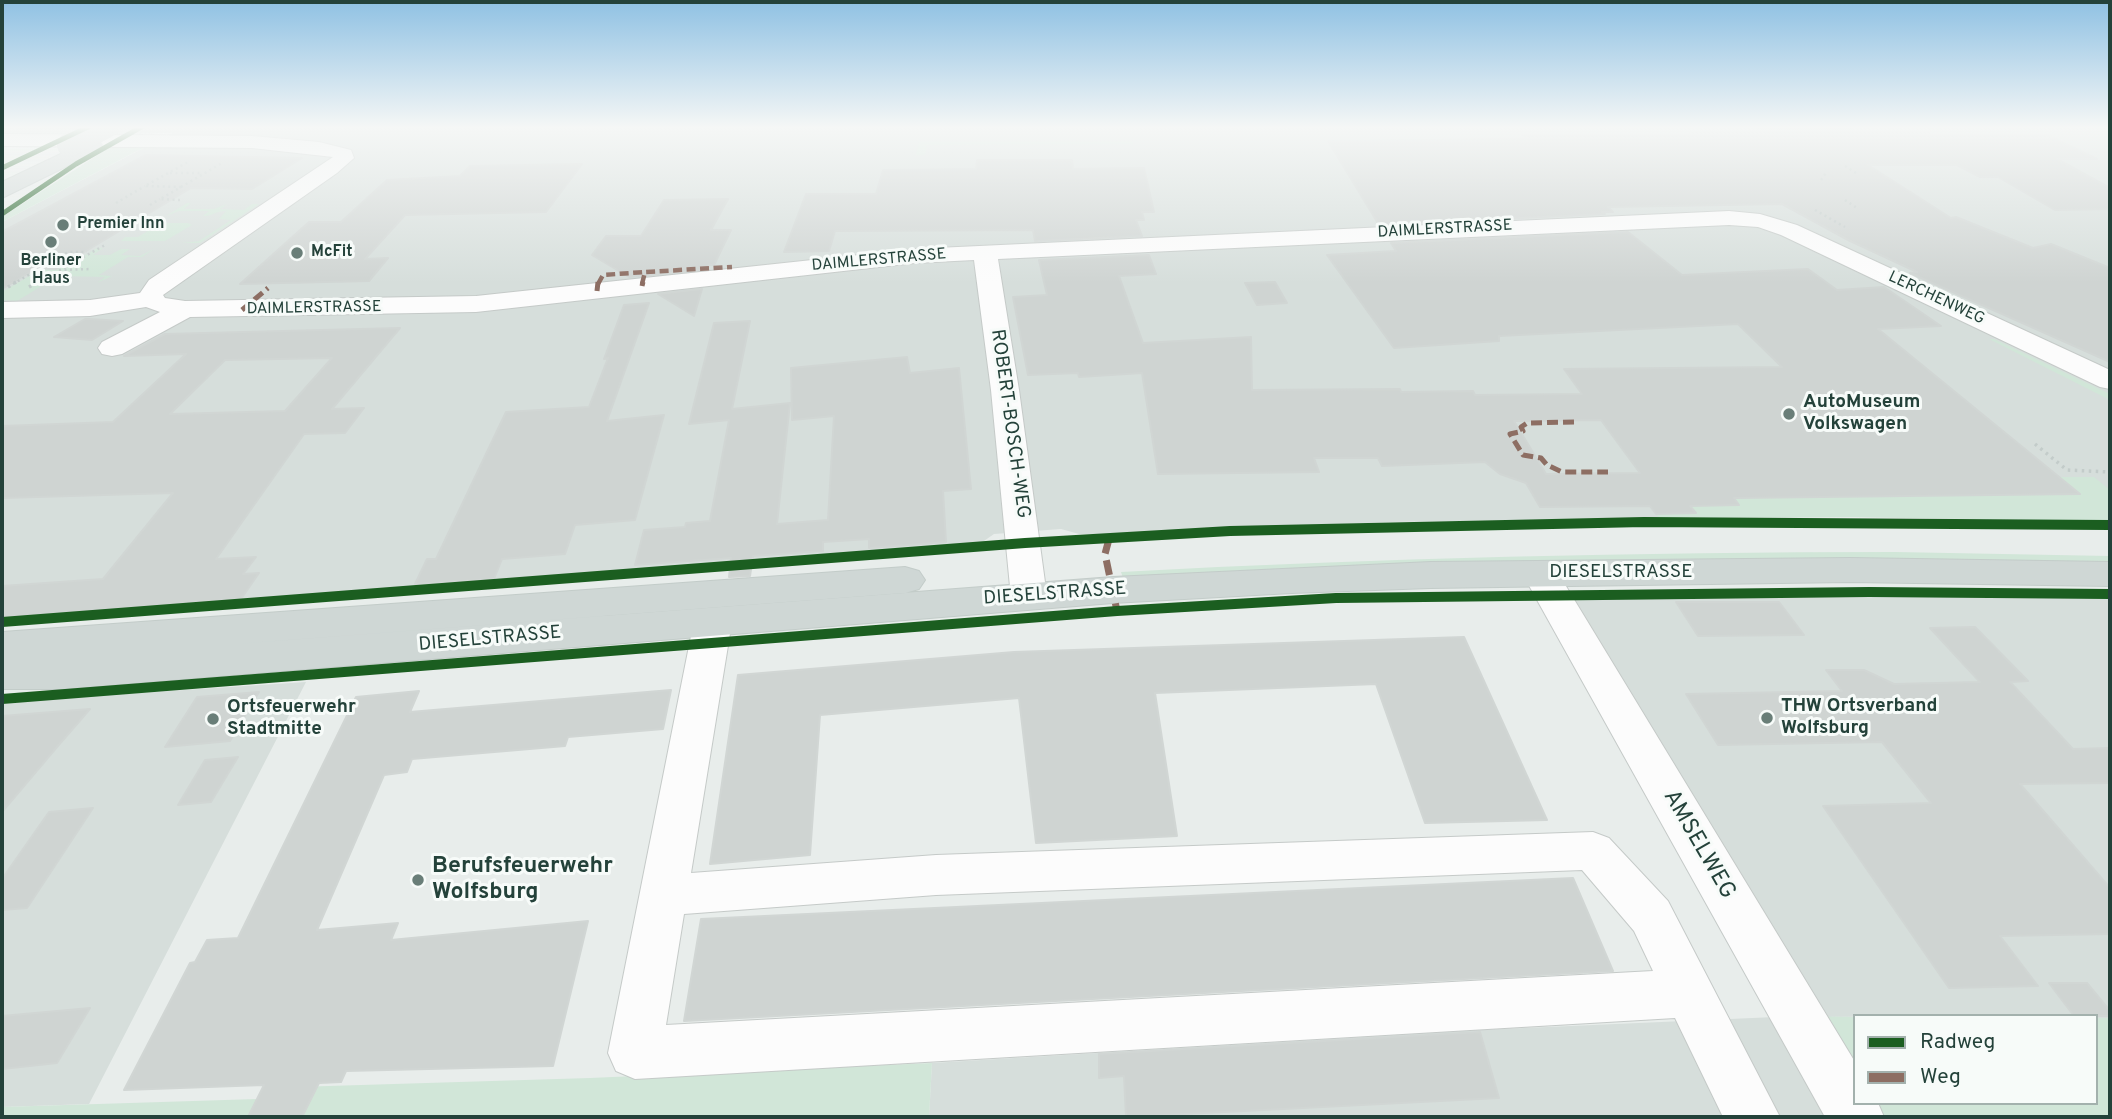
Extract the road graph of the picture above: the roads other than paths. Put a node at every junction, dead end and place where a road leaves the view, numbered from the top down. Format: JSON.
{"nodes":[{"id":1,"x":29,"y":178,"type":"edge"},
{"id":2,"x":314,"y":178,"type":"edge"},
{"id":3,"x":2,"y":192,"type":"edge"},
{"id":4,"x":1760,"y":221,"type":"joint"},
{"id":5,"x":985,"y":252,"type":"junction"},
{"id":6,"x":152,"y":299,"type":"junction"},
{"id":7,"x":185,"y":309,"type":"junction"},
{"id":8,"x":2,"y":310,"type":"edge"},
{"id":9,"x":112,"y":348,"type":"dead end"},
{"id":10,"x":2110,"y":381,"type":"edge"},
{"id":11,"x":2110,"y":550,"type":"edge"},
{"id":12,"x":1540,"y":573,"type":"junction"},
{"id":13,"x":2110,"y":574,"type":"edge"},
{"id":14,"x":1028,"y":584,"type":"junction"},
{"id":15,"x":713,"y":621,"type":"junction"},
{"id":16,"x":2,"y":647,"type":"edge"},
{"id":17,"x":2,"y":674,"type":"edge"},
{"id":18,"x":63,"y":674,"type":"junction"},
{"id":19,"x":2,"y":682,"type":"edge"},
{"id":20,"x":664,"y":895,"type":"junction"},
{"id":21,"x":1689,"y":993,"type":"junction"},
{"id":22,"x":1752,"y":1117,"type":"edge"},
{"id":23,"x":1856,"y":1117,"type":"edge"}],
"edges":[{"from":1,"to":3,"type":"main road"},
{"from":2,"to":6,"type":"street"},
{"from":4,"to":5,"type":"street","name":"DAIMLERSTRASSE"},
{"from":4,"to":10,"type":"street","name":"LERCHENWEG"},
{"from":5,"to":7,"type":"street","name":"DAIMLERSTRASSE"},
{"from":5,"to":14,"type":"street","name":"ROBERT-BOSCH-WEG"},
{"from":6,"to":7,"type":"street","name":"DAIMLERSTRASSE"},
{"from":6,"to":8,"type":"street","name":"DAIMLERSTRASSE"},
{"from":7,"to":9,"type":"street"},
{"from":11,"to":14,"type":"main road","name":"DIESELSTRASSE"},
{"from":12,"to":13,"type":"main road","name":"DIESELSTRASSE"},
{"from":12,"to":14,"type":"main road","name":"DIESELSTRASSE"},
{"from":12,"to":23,"type":"street","name":"AMSELWEG"},
{"from":14,"to":15,"type":"main road","name":"DIESELSTRASSE"},
{"from":14,"to":16,"type":"main road","name":"DIESELSTRASSE"},
{"from":15,"to":18,"type":"main road","name":"DIESELSTRASSE"},
{"from":15,"to":20,"type":"street"},
{"from":17,"to":18,"type":"main road","name":"DIESELSTRASSE"},
{"from":18,"to":19,"type":"main road"},
{"from":20,"to":21,"type":"street"},
{"from":20,"to":21,"type":"street"},
{"from":21,"to":22,"type":"street"}]}
